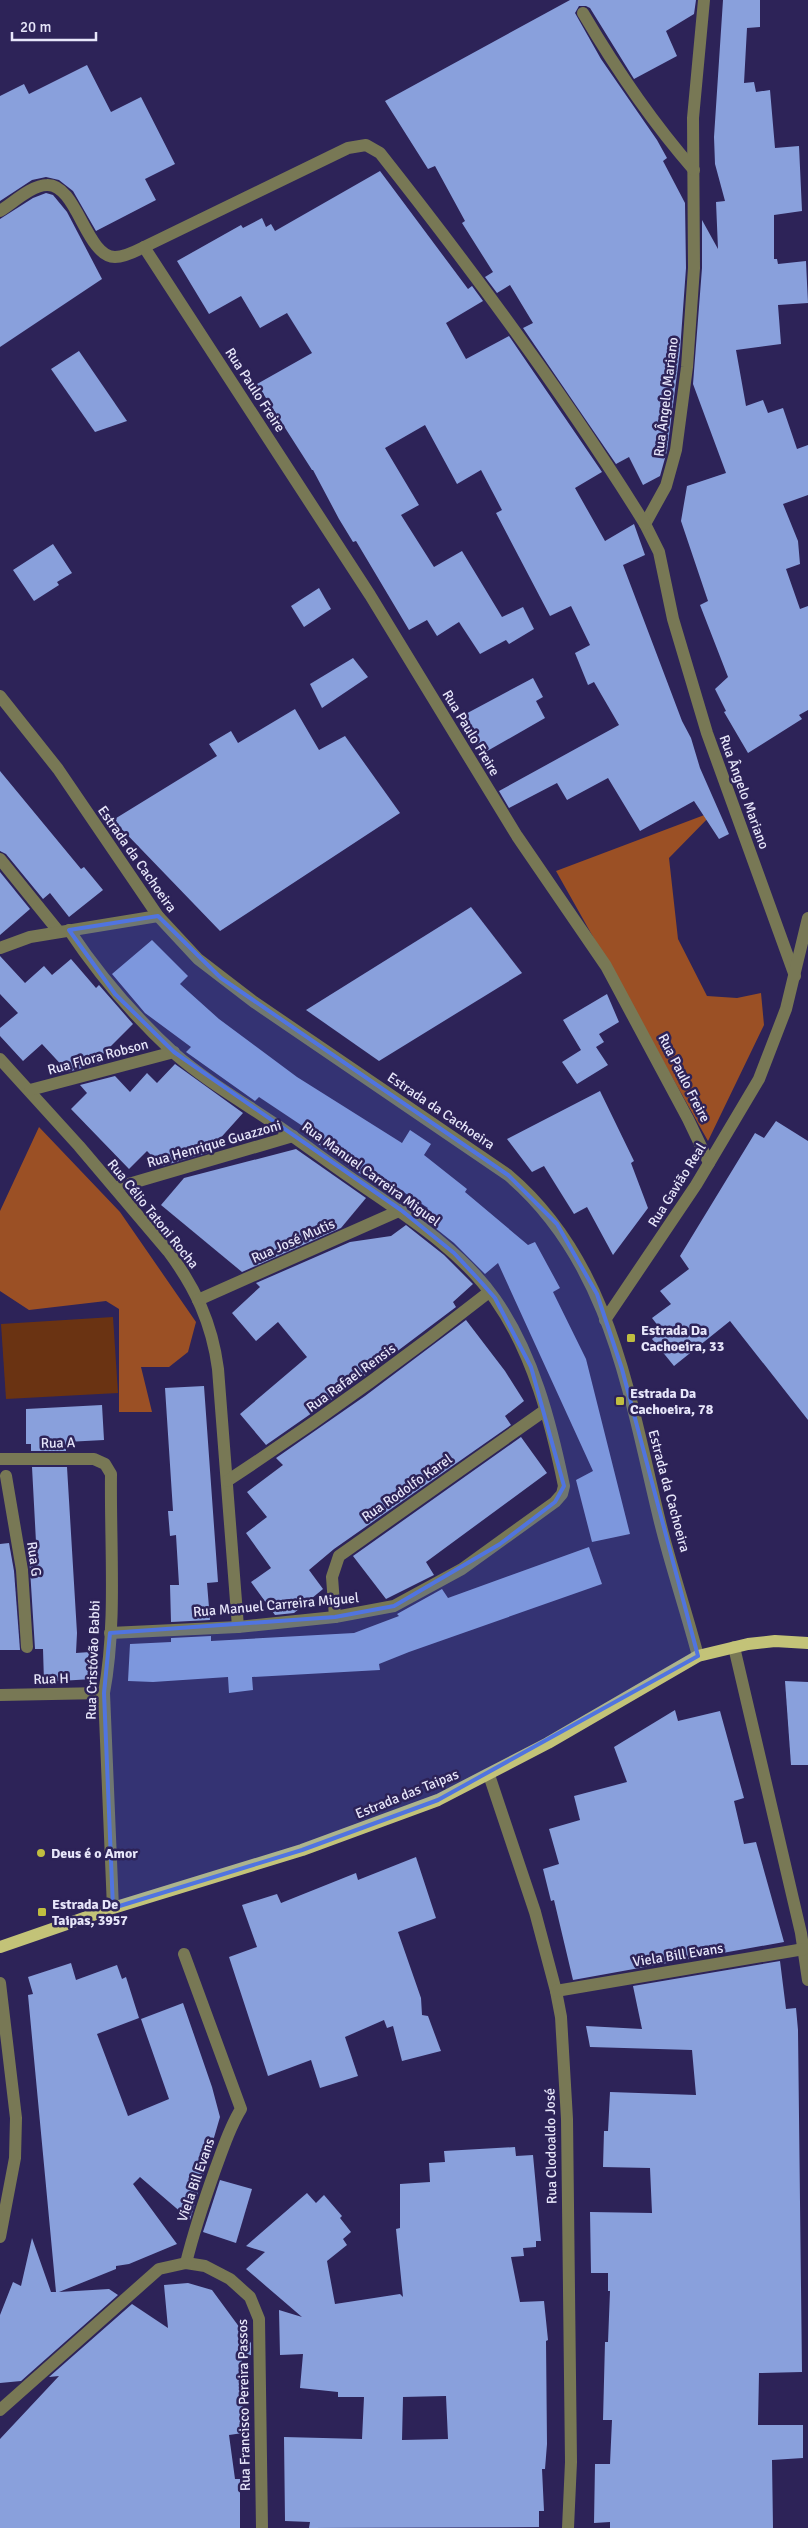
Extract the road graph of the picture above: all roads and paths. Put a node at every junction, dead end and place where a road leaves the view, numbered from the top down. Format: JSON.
{"nodes":[{"id":1,"x":704,"y":0,"type":"edge"},
{"id":2,"x":583,"y":13,"type":"dead end"},
{"id":3,"x":694,"y":170,"type":"junction"},
{"id":4,"x":0,"y":211,"type":"edge"},
{"id":5,"x":144,"y":247,"type":"junction"},
{"id":6,"x":645,"y":524,"type":"junction"},
{"id":7,"x":0,"y":696,"type":"edge"},
{"id":8,"x":0,"y":859,"type":"edge"},
{"id":9,"x":158,"y":916,"type":"junction"},
{"id":10,"x":808,"y":918,"type":"edge"},
{"id":11,"x":64,"y":931,"type":"junction"},
{"id":12,"x":0,"y":948,"type":"edge"},
{"id":13,"x":795,"y":976,"type":"junction"},
{"id":14,"x":174,"y":1052,"type":"junction"},
{"id":15,"x":0,"y":1059,"type":"edge"},
{"id":16,"x":30,"y":1090,"type":"junction"},
{"id":17,"x":293,"y":1136,"type":"junction"},
{"id":18,"x":709,"y":1163,"type":"junction"},
{"id":19,"x":115,"y":1188,"type":"junction"},
{"id":20,"x":401,"y":1210,"type":"junction"},
{"id":21,"x":489,"y":1292,"type":"junction"},
{"id":22,"x":198,"y":1300,"type":"junction"},
{"id":23,"x":606,"y":1320,"type":"junction"},
{"id":24,"x":544,"y":1411,"type":"junction"},
{"id":25,"x":0,"y":1459,"type":"edge"},
{"id":26,"x":20,"y":1459,"type":"junction"},
{"id":27,"x":110,"y":1474,"type":"joint"},
{"id":28,"x":3,"y":1479,"type":"edge"},
{"id":29,"x":227,"y":1481,"type":"junction"},
{"id":30,"x":335,"y":1617,"type":"junction"},
{"id":31,"x":238,"y":1627,"type":"junction"},
{"id":32,"x":110,"y":1633,"type":"junction"},
{"id":33,"x":808,"y":1643,"type":"edge"},
{"id":34,"x":734,"y":1647,"type":"junction"},
{"id":35,"x":27,"y":1648,"type":"dead end"},
{"id":36,"x":698,"y":1656,"type":"junction"},
{"id":37,"x":104,"y":1693,"type":"junction"},
{"id":38,"x":0,"y":1695,"type":"edge"},
{"id":39,"x":489,"y":1774,"type":"junction"},
{"id":40,"x":113,"y":1908,"type":"junction"},
{"id":41,"x":804,"y":1933,"type":"edge"},
{"id":42,"x":0,"y":1947,"type":"edge"},
{"id":43,"x":804,"y":1949,"type":"junction"},
{"id":44,"x":184,"y":1954,"type":"dead end"},
{"id":45,"x":808,"y":1980,"type":"edge"},
{"id":46,"x":0,"y":1983,"type":"edge"},
{"id":47,"x":556,"y":1991,"type":"junction"},
{"id":48,"x":10,"y":2065,"type":"junction"},
{"id":49,"x":0,"y":2077,"type":"edge"},
{"id":50,"x":0,"y":2237,"type":"edge"},
{"id":51,"x":186,"y":2263,"type":"junction"},
{"id":52,"x":0,"y":2410,"type":"edge"},
{"id":53,"x":262,"y":2528,"type":"edge"},
{"id":54,"x":568,"y":2528,"type":"edge"}],
"edges":[{"from":1,"to":3,"type":"street","name":"Rua Ângelo Mariano"},
{"from":2,"to":3,"type":"street"},
{"from":3,"to":6,"type":"street","name":"Rua Ângelo Mariano"},
{"from":4,"to":5,"type":"street"},
{"from":5,"to":6,"type":"street"},
{"from":5,"to":18,"type":"street","name":"Rua Paulo Freire"},
{"from":6,"to":13,"type":"street","name":"Rua Ângelo Mariano"},
{"from":7,"to":9,"type":"street","name":"Estrada da Cachoeira"},
{"from":8,"to":11,"type":"street","name":"Rua Manuel Carreira Miguel"},
{"from":9,"to":11,"type":"street"},
{"from":9,"to":23,"type":"street","name":"Estrada da Cachoeira"},
{"from":10,"to":13,"type":"street","name":"Rua Gavião Real"},
{"from":11,"to":12,"type":"street"},
{"from":11,"to":14,"type":"street","name":"Rua Manuel Carreira Miguel"},
{"from":13,"to":18,"type":"street","name":"Rua Gavião Real"},
{"from":14,"to":16,"type":"street","name":"Rua Flora Robson"},
{"from":14,"to":17,"type":"street","name":"Rua Manuel Carreira Miguel"},
{"from":15,"to":16,"type":"street","name":"Rua Célio Tatoni Rocha"},
{"from":16,"to":19,"type":"street","name":"Rua Célio Tatoni Rocha"},
{"from":17,"to":19,"type":"street","name":"Rua Henrique Guazzoni"},
{"from":17,"to":20,"type":"street","name":"Rua Manuel Carreira Miguel"},
{"from":18,"to":23,"type":"street","name":"Rua Gavião Real"},
{"from":19,"to":22,"type":"street","name":"Rua Célio Tatoni Rocha"},
{"from":20,"to":21,"type":"street","name":"Rua Manuel Carreira Miguel"},
{"from":20,"to":22,"type":"street","name":"Rua José Mutis"},
{"from":21,"to":24,"type":"street","name":"Rua Manuel Carreira Miguel"},
{"from":21,"to":29,"type":"street","name":"Rua Rafael Rensis"},
{"from":22,"to":29,"type":"street","name":"Rua Célio Tatoni Rocha"},
{"from":23,"to":36,"type":"street","name":"Estrada da Cachoeira"},
{"from":24,"to":30,"type":"street","name":"Rua Rodolfo Karel"},
{"from":24,"to":30,"type":"street","name":"Rua Manuel Carreira Miguel"},
{"from":25,"to":26,"type":"street","name":"Rua A"},
{"from":26,"to":27,"type":"street","name":"Rua A"},
{"from":26,"to":28,"type":"street"},
{"from":27,"to":32,"type":"street","name":"Rua Cristóvão Babbi"},
{"from":28,"to":35,"type":"street","name":"Rua G"},
{"from":29,"to":31,"type":"street","name":"Rua Célio Tatoni Rocha"},
{"from":30,"to":31,"type":"street","name":"Rua Manuel Carreira Miguel"},
{"from":31,"to":32,"type":"street","name":"Rua Manuel Carreira Miguel"},
{"from":32,"to":37,"type":"street","name":"Rua Cristóvão Babbi"},
{"from":33,"to":34,"type":"main road","name":"Estrada das Taipas"},
{"from":34,"to":36,"type":"main road","name":"Estrada das Taipas"},
{"from":34,"to":41,"type":"street"},
{"from":36,"to":39,"type":"main road","name":"Estrada das Taipas"},
{"from":37,"to":38,"type":"street","name":"Rua H"},
{"from":37,"to":40,"type":"street","name":"Rua Cristóvão Babbi"},
{"from":39,"to":40,"type":"main road","name":"Estrada das Taipas"},
{"from":39,"to":47,"type":"street","name":"Rua Clodoaldo José"},
{"from":40,"to":42,"type":"main road","name":"Estrada das Taipas"},
{"from":41,"to":43,"type":"street"},
{"from":43,"to":45,"type":"street"},
{"from":43,"to":47,"type":"street","name":"Viela Bill Evans"},
{"from":44,"to":51,"type":"street","name":"Viela Bil Evans"},
{"from":46,"to":48,"type":"street"},
{"from":47,"to":54,"type":"street","name":"Rua Clodoaldo José"},
{"from":48,"to":49,"type":"street"},
{"from":48,"to":50,"type":"street"},
{"from":51,"to":52,"type":"street","name":"Rua Francisco Pereira Passos"},
{"from":51,"to":53,"type":"street","name":"Rua Francisco Pereira Passos"}]}
